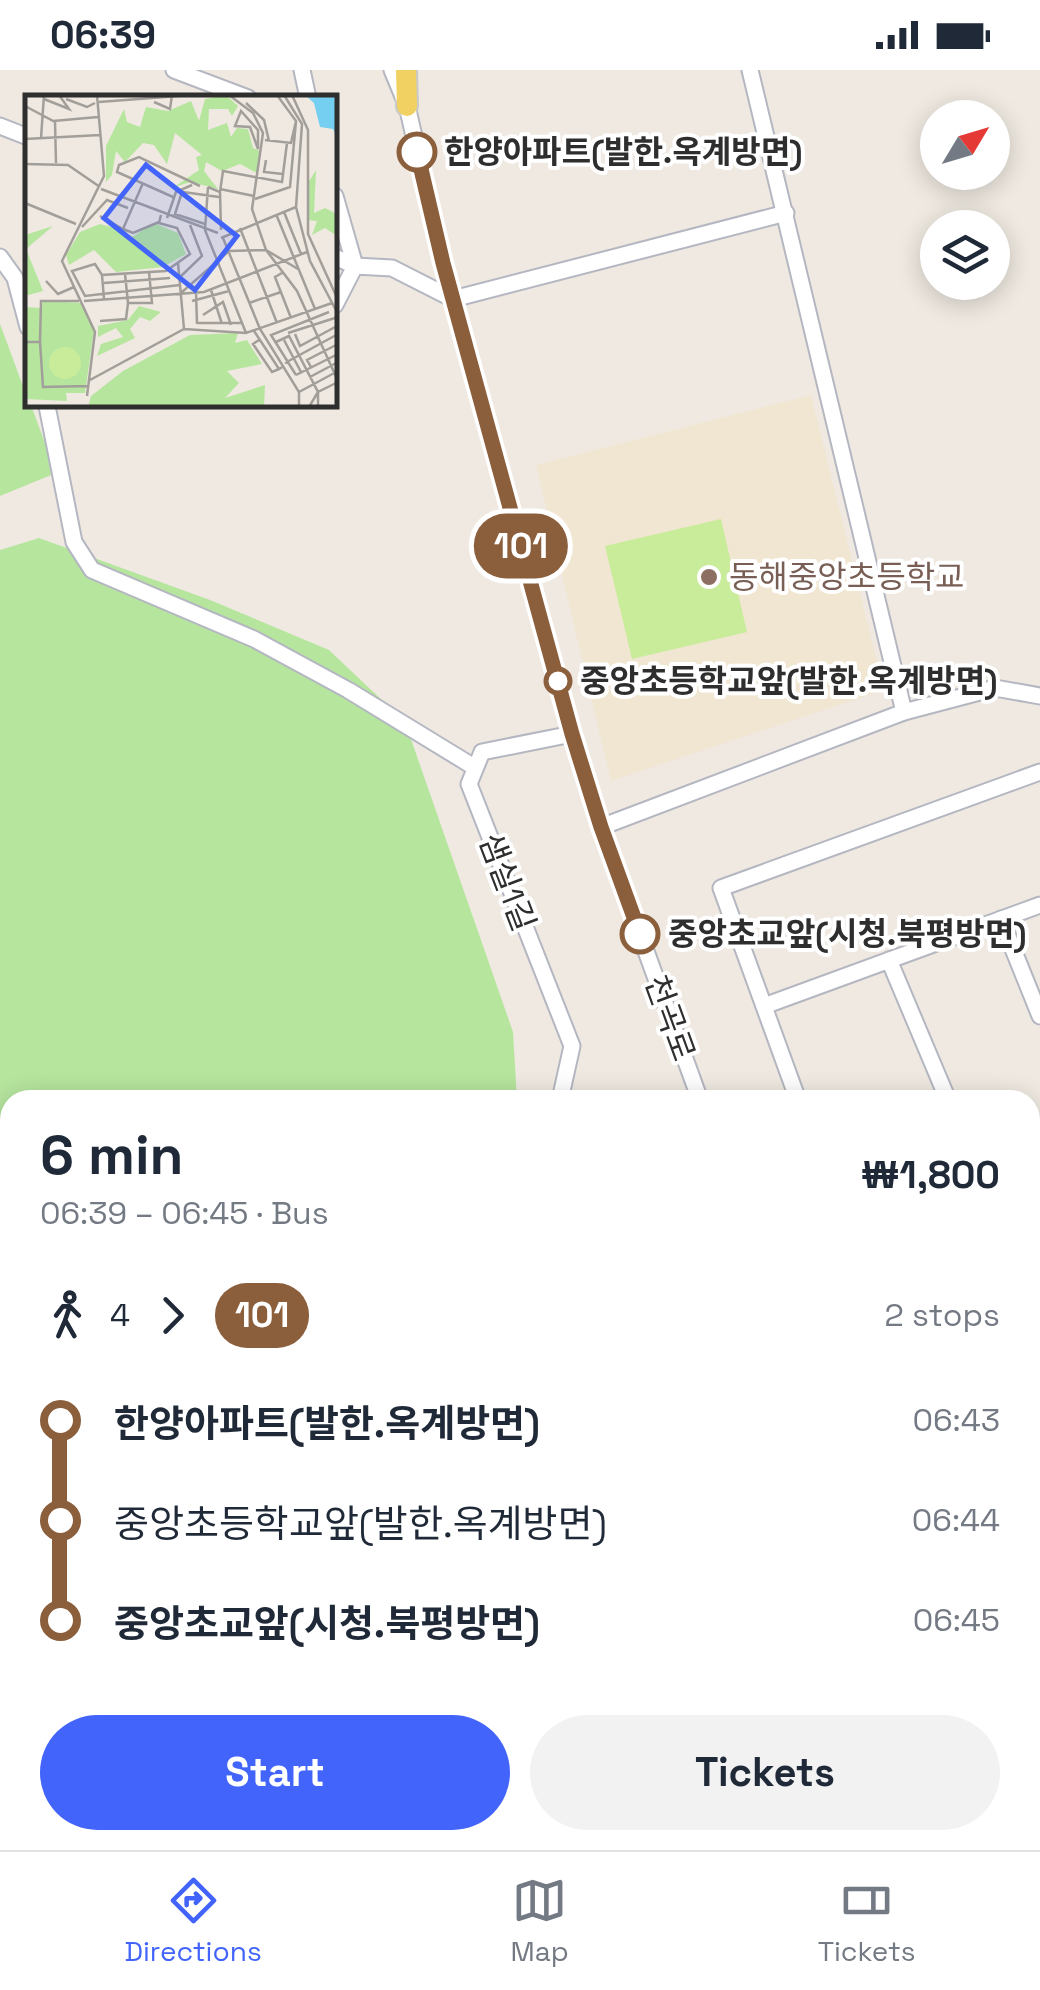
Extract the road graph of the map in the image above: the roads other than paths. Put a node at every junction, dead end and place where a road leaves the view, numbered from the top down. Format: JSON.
{"nodes":[{"id":1,"x":174,"y":70,"type":"edge"},
{"id":2,"x":302,"y":70,"type":"edge"},
{"id":3,"x":399,"y":70,"type":"edge"},
{"id":4,"x":750,"y":70,"type":"edge"},
{"id":5,"x":240,"y":95,"type":"edge"},
{"id":6,"x":307,"y":95,"type":"edge"},
{"id":7,"x":407,"y":106,"type":"joint"},
{"id":8,"x":0,"y":126,"type":"edge"},
{"id":9,"x":25,"y":136,"type":"edge"},
{"id":10,"x":338,"y":206,"type":"edge"},
{"id":11,"x":786,"y":213,"type":"junction"},
{"id":12,"x":0,"y":257,"type":"edge"},
{"id":13,"x":338,"y":258,"type":"edge"},
{"id":14,"x":356,"y":266,"type":"junction"},
{"id":15,"x":21,"y":277,"type":"edge"},
{"id":16,"x":338,"y":299,"type":"edge"},
{"id":17,"x":453,"y":299,"type":"junction"},
{"id":18,"x":25,"y":306,"type":"edge"},
{"id":19,"x":49,"y":408,"type":"edge"},
{"id":20,"x":1040,"y":696,"type":"edge"},
{"id":21,"x":904,"y":712,"type":"junction"},
{"id":22,"x":572,"y":734,"type":"junction"},
{"id":23,"x":474,"y":768,"type":"junction"},
{"id":24,"x":1040,"y":772,"type":"edge"},
{"id":25,"x":601,"y":827,"type":"junction"},
{"id":26,"x":1040,"y":905,"type":"edge"},
{"id":27,"x":1001,"y":919,"type":"junction"},
{"id":28,"x":889,"y":960,"type":"junction"},
{"id":29,"x":764,"y":1006,"type":"junction"},
{"id":30,"x":1040,"y":1016,"type":"edge"},
{"id":31,"x":562,"y":1090,"type":"edge"},
{"id":32,"x":696,"y":1090,"type":"edge"},
{"id":33,"x":794,"y":1090,"type":"edge"},
{"id":34,"x":944,"y":1090,"type":"edge"}],
"edges":[{"from":1,"to":5,"type":"street"},
{"from":2,"to":6,"type":"street"},
{"from":3,"to":7,"type":"main road"},
{"from":4,"to":11,"type":"street"},
{"from":7,"to":17,"type":"street","name":"천곡로"},
{"from":8,"to":9,"type":"street"},
{"from":10,"to":14,"type":"street"},
{"from":11,"to":17,"type":"street"},
{"from":11,"to":21,"type":"street"},
{"from":12,"to":15,"type":"street"},
{"from":13,"to":14,"type":"street"},
{"from":14,"to":16,"type":"street"},
{"from":14,"to":17,"type":"street"},
{"from":15,"to":18,"type":"street"},
{"from":17,"to":22,"type":"street","name":"천곡로"},
{"from":19,"to":23,"type":"street"},
{"from":20,"to":21,"type":"street"},
{"from":21,"to":25,"type":"street"},
{"from":22,"to":23,"type":"street"},
{"from":22,"to":25,"type":"street","name":"천곡로"},
{"from":23,"to":31,"type":"street","name":"샘실1길"},
{"from":24,"to":29,"type":"street"},
{"from":25,"to":32,"type":"street","name":"천곡로"},
{"from":26,"to":27,"type":"street"},
{"from":27,"to":28,"type":"street"},
{"from":27,"to":30,"type":"street"},
{"from":28,"to":29,"type":"street"},
{"from":28,"to":34,"type":"street"},
{"from":29,"to":33,"type":"street"}]}
